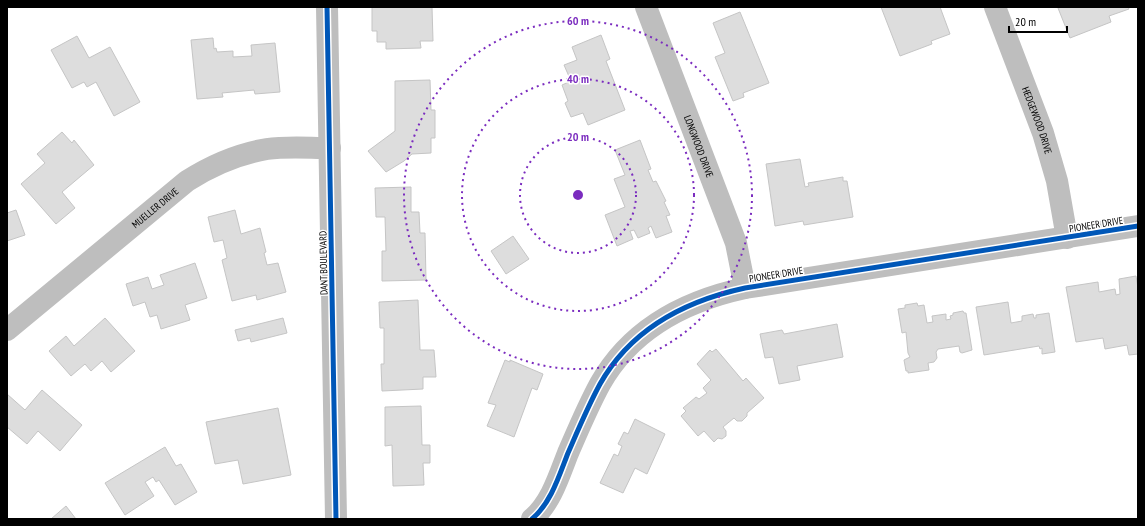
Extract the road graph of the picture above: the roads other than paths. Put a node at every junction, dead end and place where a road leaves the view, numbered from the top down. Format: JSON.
{"nodes":[{"id":1,"x":327,"y":7,"type":"edge"},
{"id":2,"x":646,"y":7,"type":"edge"},
{"id":3,"x":995,"y":7,"type":"edge"},
{"id":4,"x":330,"y":148,"type":"junction"},
{"id":5,"x":1138,"y":226,"type":"edge"},
{"id":6,"x":1067,"y":238,"type":"junction"},
{"id":7,"x":745,"y":288,"type":"junction"},
{"id":8,"x":7,"y":330,"type":"edge"},
{"id":9,"x":336,"y":519,"type":"edge"},
{"id":10,"x":532,"y":519,"type":"edge"}],
"edges":[{"from":1,"to":4,"type":"street","name":"DANT BOULEVARD"},
{"from":2,"to":7,"type":"street","name":"LONGWOOD DRIVE"},
{"from":3,"to":6,"type":"street","name":"HEDGEWOOD DRIVE"},
{"from":4,"to":8,"type":"street","name":"MUELLER DRIVE"},
{"from":4,"to":9,"type":"street","name":"DANT BOULEVARD"},
{"from":5,"to":6,"type":"street","name":"PIONEER DRIVE"},
{"from":6,"to":7,"type":"street","name":"PIONEER DRIVE"},
{"from":7,"to":10,"type":"street","name":"PIONEER DRIVE"}]}
